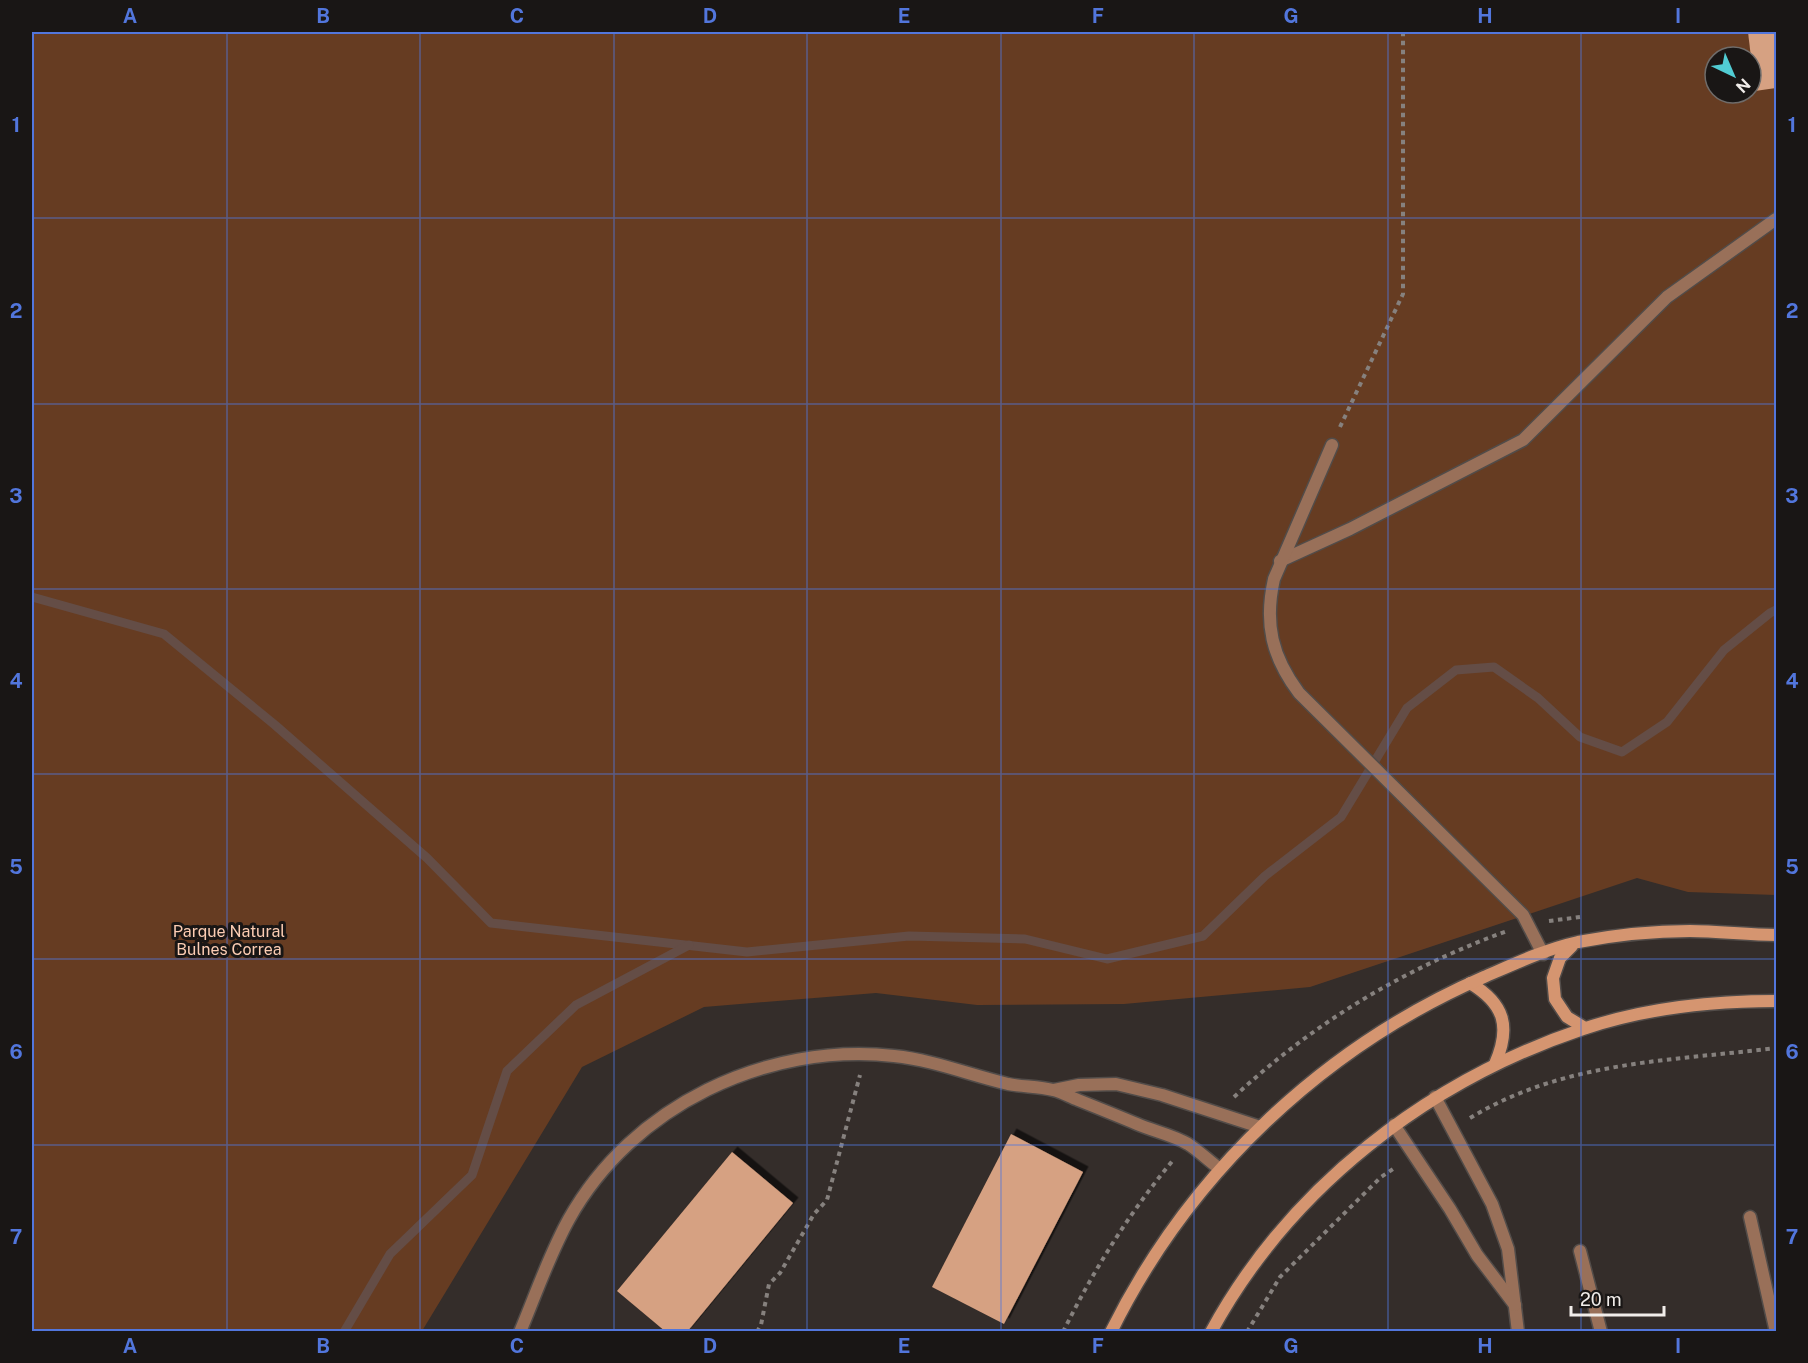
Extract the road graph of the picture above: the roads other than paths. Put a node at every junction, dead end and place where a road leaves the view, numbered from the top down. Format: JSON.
{"nodes":[{"id":1,"x":1776,"y":219,"type":"edge"},
{"id":2,"x":1332,"y":445,"type":"road end"},
{"id":3,"x":1280,"y":561,"type":"junction"},
{"id":4,"x":1776,"y":935,"type":"edge"},
{"id":5,"x":1575,"y":943,"type":"junction"},
{"id":6,"x":1543,"y":954,"type":"junction"},
{"id":7,"x":1470,"y":983,"type":"junction"},
{"id":8,"x":1776,"y":1001,"type":"edge"},
{"id":9,"x":1585,"y":1028,"type":"junction"},
{"id":10,"x":1495,"y":1064,"type":"junction"},
{"id":11,"x":1054,"y":1090,"type":"junction"},
{"id":12,"x":1436,"y":1097,"type":"junction"},
{"id":13,"x":1394,"y":1125,"type":"junction"},
{"id":14,"x":1260,"y":1127,"type":"junction"},
{"id":15,"x":1220,"y":1169,"type":"junction"},
{"id":16,"x":1750,"y":1217,"type":"dead end"},
{"id":17,"x":1580,"y":1251,"type":"dead end"},
{"id":18,"x":1515,"y":1306,"type":"junction"},
{"id":19,"x":520,"y":1332,"type":"edge"},
{"id":20,"x":1111,"y":1332,"type":"edge"},
{"id":21,"x":1211,"y":1332,"type":"edge"},
{"id":22,"x":1518,"y":1332,"type":"edge"},
{"id":23,"x":1601,"y":1332,"type":"edge"},
{"id":24,"x":1776,"y":1332,"type":"edge"}],
"edges":[{"from":1,"to":3,"type":"street"},
{"from":2,"to":3,"type":"street"},
{"from":3,"to":6,"type":"street"},
{"from":4,"to":5,"type":"street"},
{"from":5,"to":6,"type":"street"},
{"from":5,"to":9,"type":"street"},
{"from":6,"to":7,"type":"street"},
{"from":7,"to":10,"type":"street"},
{"from":7,"to":14,"type":"street"},
{"from":8,"to":9,"type":"street"},
{"from":9,"to":10,"type":"street"},
{"from":10,"to":12,"type":"street"},
{"from":11,"to":14,"type":"street"},
{"from":11,"to":15,"type":"street"},
{"from":11,"to":19,"type":"street"},
{"from":12,"to":13,"type":"street"},
{"from":12,"to":18,"type":"street"},
{"from":13,"to":18,"type":"street"},
{"from":13,"to":21,"type":"street"},
{"from":14,"to":15,"type":"street"},
{"from":15,"to":20,"type":"street"},
{"from":16,"to":24,"type":"street"},
{"from":17,"to":23,"type":"street"},
{"from":18,"to":22,"type":"street"}]}
